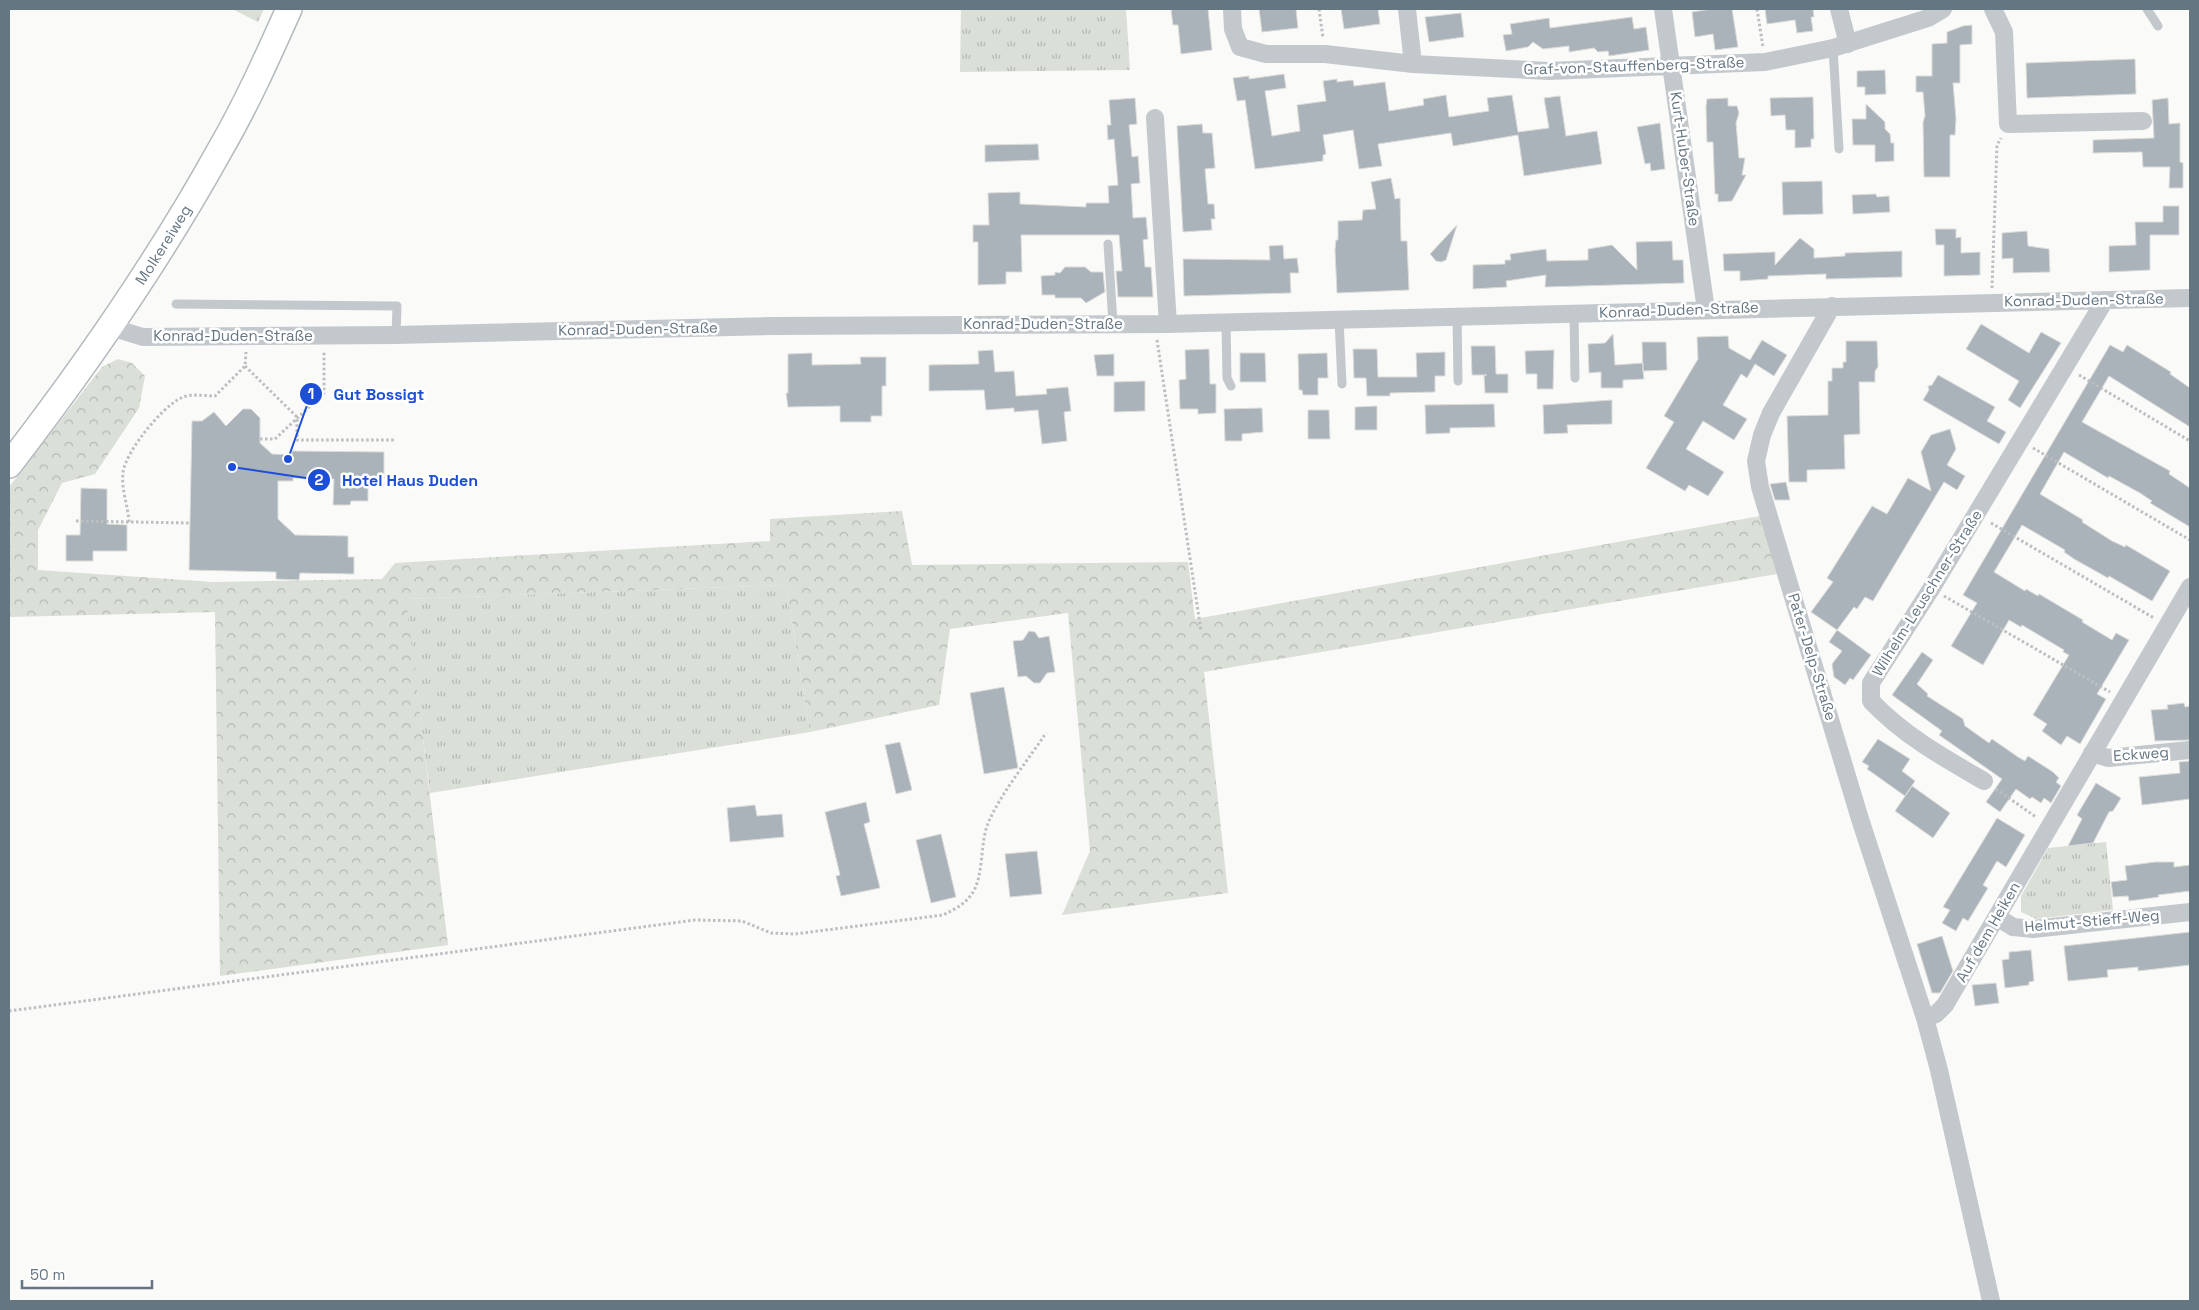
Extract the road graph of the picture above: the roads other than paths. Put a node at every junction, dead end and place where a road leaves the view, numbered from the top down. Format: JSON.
{"nodes":[{"id":1,"x":289,"y":9,"type":"edge"},
{"id":2,"x":1232,"y":9,"type":"edge"},
{"id":3,"x":1407,"y":9,"type":"edge"},
{"id":4,"x":1663,"y":9,"type":"edge"},
{"id":5,"x":1839,"y":9,"type":"edge"},
{"id":6,"x":1943,"y":9,"type":"edge"},
{"id":7,"x":1993,"y":9,"type":"edge"},
{"id":8,"x":2147,"y":9,"type":"edge"},
{"id":9,"x":2158,"y":26,"type":"dead end"},
{"id":10,"x":1840,"y":46,"type":"junction"},
{"id":11,"x":1413,"y":64,"type":"junction"},
{"id":12,"x":1672,"y":67,"type":"junction"},
{"id":13,"x":1155,"y":118,"type":"dead end"},
{"id":14,"x":2143,"y":121,"type":"dead end"},
{"id":15,"x":1839,"y":149,"type":"dead end"},
{"id":16,"x":1108,"y":244,"type":"dead end"},
{"id":17,"x":2190,"y":298,"type":"edge"},
{"id":18,"x":2105,"y":300,"type":"junction"},
{"id":19,"x":176,"y":304,"type":"dead end"},
{"id":20,"x":1832,"y":306,"type":"junction"},
{"id":21,"x":1706,"y":310,"type":"junction"},
{"id":22,"x":1574,"y":313,"type":"junction"},
{"id":23,"x":1457,"y":316,"type":"junction"},
{"id":24,"x":1340,"y":319,"type":"junction"},
{"id":25,"x":1226,"y":322,"type":"junction"},
{"id":26,"x":1113,"y":324,"type":"junction"},
{"id":27,"x":1161,"y":324,"type":"junction"},
{"id":28,"x":110,"y":327,"type":"junction"},
{"id":29,"x":396,"y":335,"type":"junction"},
{"id":30,"x":1575,"y":378,"type":"dead end"},
{"id":31,"x":1458,"y":381,"type":"dead end"},
{"id":32,"x":1342,"y":384,"type":"dead end"},
{"id":33,"x":1231,"y":386,"type":"dead end"},
{"id":34,"x":9,"y":465,"type":"edge"},
{"id":35,"x":2190,"y":586,"type":"edge"},
{"id":36,"x":2190,"y":750,"type":"edge"},
{"id":37,"x":2092,"y":753,"type":"junction"},
{"id":38,"x":1984,"y":781,"type":"road end"},
{"id":39,"x":2190,"y":912,"type":"edge"},
{"id":40,"x":1997,"y":917,"type":"junction"},
{"id":41,"x":1925,"y":1018,"type":"junction"},
{"id":42,"x":1991,"y":1301,"type":"edge"}],
"edges":[{"from":1,"to":28,"type":"main road","name":"Molkereiweg"},
{"from":2,"to":11,"type":"street","name":"Graf-von-Stauffenberg-Straße"},
{"from":3,"to":11,"type":"street"},
{"from":4,"to":12,"type":"street","name":"Kurt-Huber-Straße"},
{"from":5,"to":10,"type":"street"},
{"from":6,"to":10,"type":"street","name":"Graf-von-Stauffenberg-Straße"},
{"from":7,"to":14,"type":"street"},
{"from":8,"to":9,"type":"lane"},
{"from":10,"to":12,"type":"street","name":"Graf-von-Stauffenberg-Straße"},
{"from":10,"to":15,"type":"lane"},
{"from":11,"to":12,"type":"street","name":"Graf-von-Stauffenberg-Straße"},
{"from":12,"to":21,"type":"street","name":"Kurt-Huber-Straße"},
{"from":13,"to":27,"type":"street"},
{"from":16,"to":26,"type":"lane"},
{"from":17,"to":18,"type":"street","name":"Konrad-Duden-Straße"},
{"from":18,"to":20,"type":"street","name":"Konrad-Duden-Straße"},
{"from":18,"to":38,"type":"street","name":"Wilhelm-Leuschner-Straße"},
{"from":19,"to":29,"type":"lane"},
{"from":20,"to":21,"type":"street","name":"Konrad-Duden-Straße"},
{"from":20,"to":41,"type":"street","name":"Pater-Delp-Straße"},
{"from":21,"to":22,"type":"street","name":"Konrad-Duden-Straße"},
{"from":22,"to":23,"type":"street","name":"Konrad-Duden-Straße"},
{"from":22,"to":30,"type":"lane"},
{"from":23,"to":24,"type":"street","name":"Konrad-Duden-Straße"},
{"from":23,"to":31,"type":"lane"},
{"from":24,"to":25,"type":"street","name":"Konrad-Duden-Straße"},
{"from":24,"to":32,"type":"lane"},
{"from":25,"to":27,"type":"street","name":"Konrad-Duden-Straße"},
{"from":25,"to":33,"type":"lane"},
{"from":26,"to":27,"type":"street","name":"Konrad-Duden-Straße"},
{"from":26,"to":29,"type":"street","name":"Konrad-Duden-Straße"},
{"from":28,"to":29,"type":"street","name":"Konrad-Duden-Straße"},
{"from":28,"to":34,"type":"main road","name":"Molkereiweg"},
{"from":35,"to":37,"type":"street","name":"Auf dem Heiken"},
{"from":36,"to":37,"type":"street","name":"Eckweg"},
{"from":37,"to":40,"type":"street","name":"Auf dem Heiken"},
{"from":39,"to":40,"type":"street","name":"Helmut-Stieff-Weg"},
{"from":40,"to":41,"type":"street","name":"Auf dem Heiken"},
{"from":41,"to":42,"type":"street"}]}
